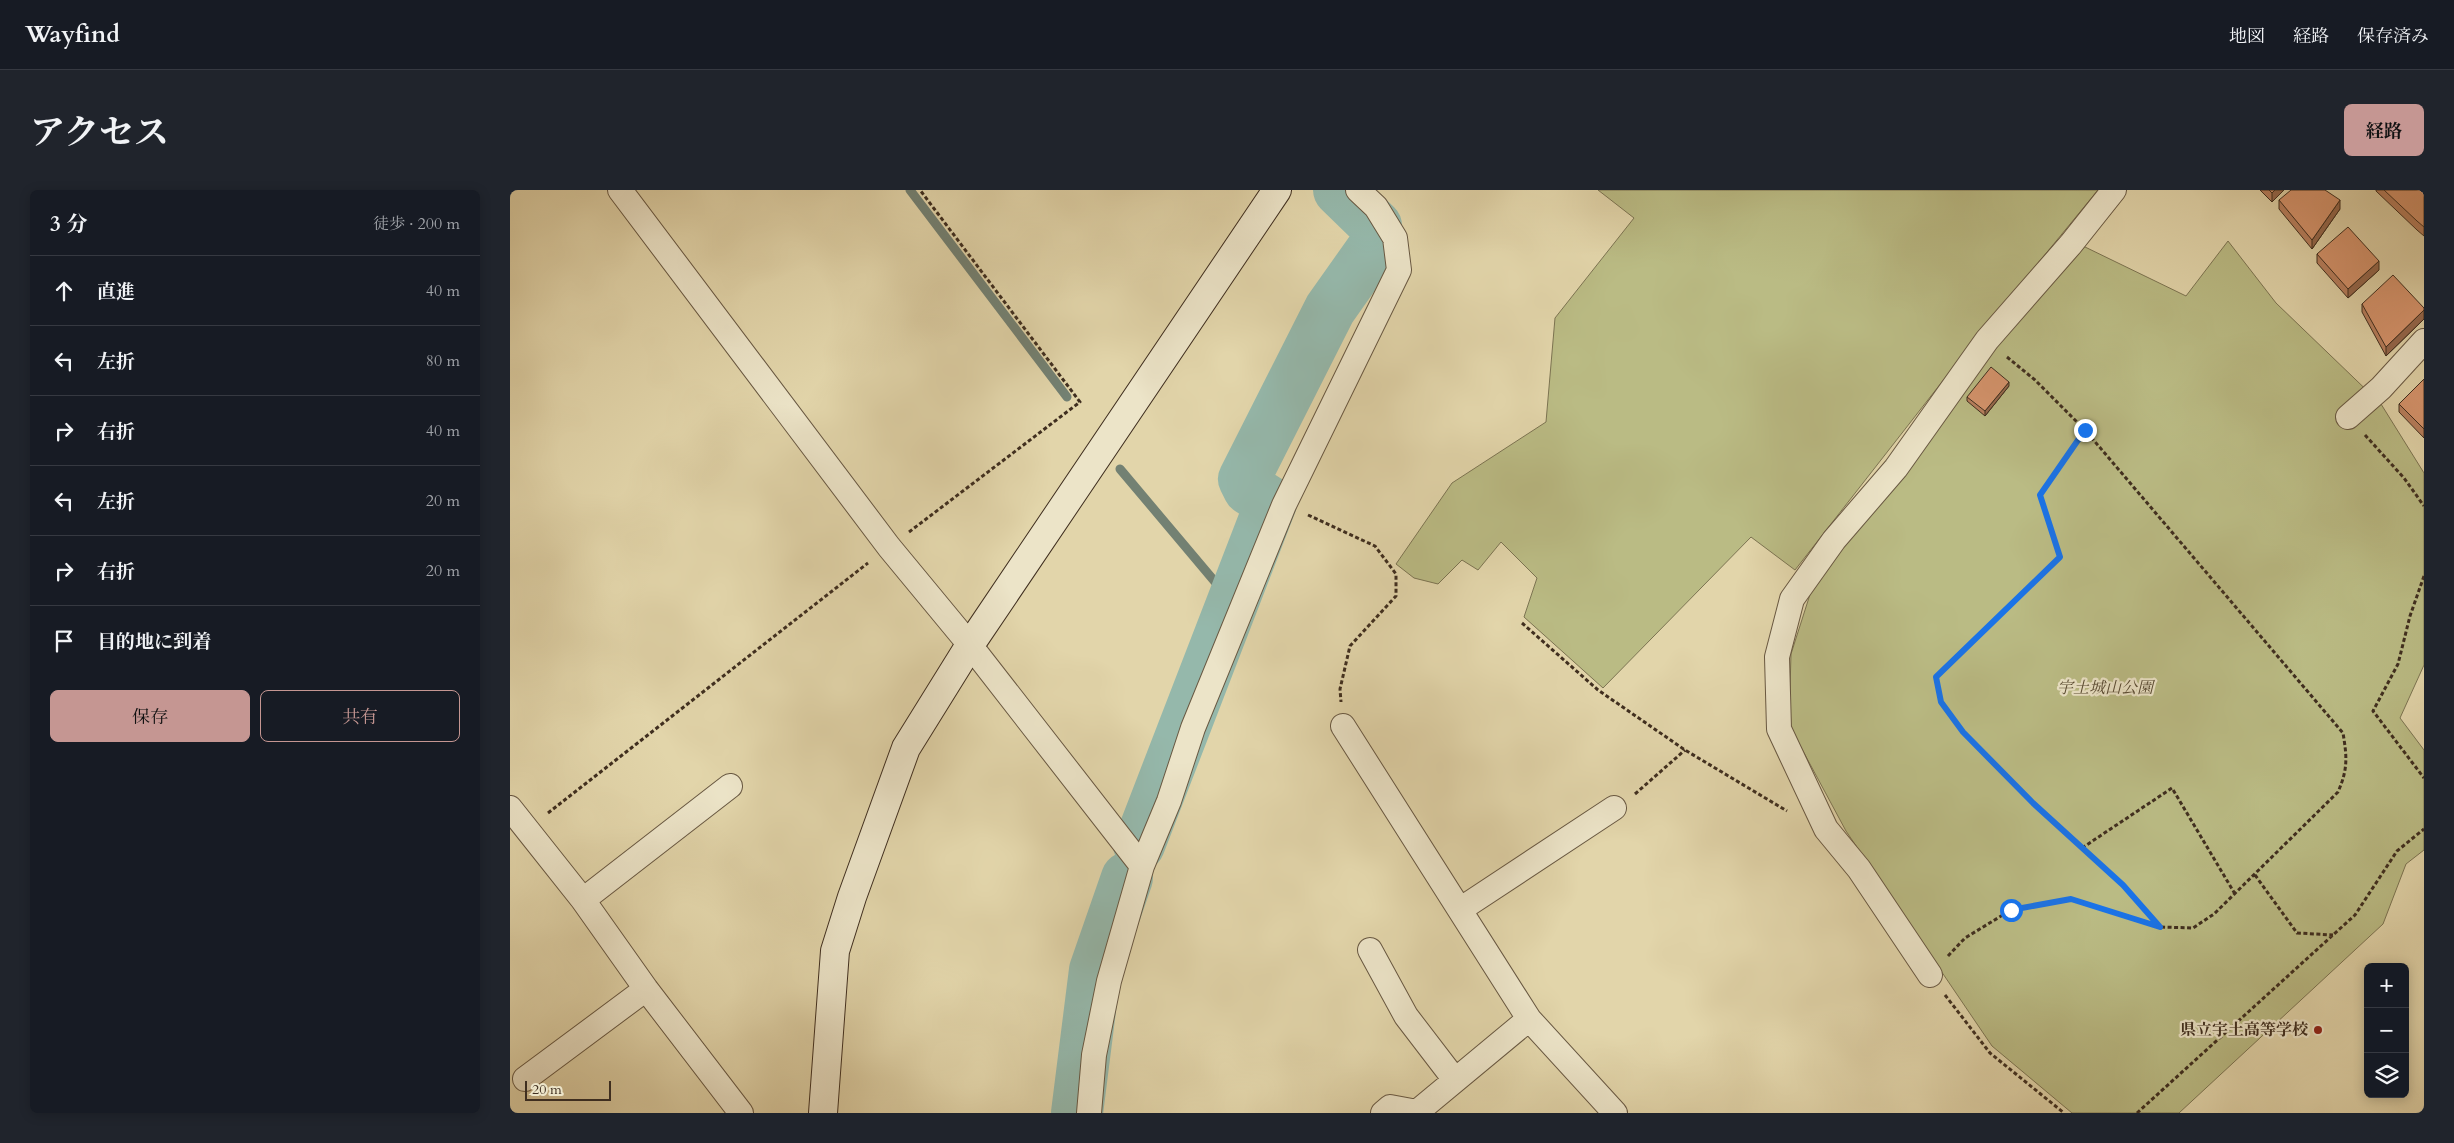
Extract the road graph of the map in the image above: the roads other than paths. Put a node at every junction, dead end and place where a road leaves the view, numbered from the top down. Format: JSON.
{"nodes":[{"id":1,"x":620,"y":190,"type":"edge"},
{"id":2,"x":1277,"y":190,"type":"edge"},
{"id":3,"x":1358,"y":190,"type":"edge"},
{"id":4,"x":2114,"y":190,"type":"edge"},
{"id":5,"x":2424,"y":342,"type":"edge"},
{"id":6,"x":2348,"y":417,"type":"road end"},
{"id":7,"x":970,"y":644,"type":"junction"},
{"id":8,"x":1343,"y":726,"type":"road end"},
{"id":9,"x":730,"y":786,"type":"dead end"},
{"id":10,"x":510,"y":808,"type":"edge"},
{"id":11,"x":1614,"y":808,"type":"road end"},
{"id":12,"x":1142,"y":866,"type":"junction"},
{"id":13,"x":584,"y":900,"type":"junction"},
{"id":14,"x":1461,"y":909,"type":"junction"},
{"id":15,"x":1370,"y":950,"type":"dead end"},
{"id":16,"x":1930,"y":975,"type":"road end"},
{"id":17,"x":646,"y":989,"type":"junction"},
{"id":18,"x":1528,"y":1019,"type":"junction"},
{"id":19,"x":524,"y":1079,"type":"dead end"},
{"id":20,"x":1455,"y":1080,"type":"junction"},
{"id":21,"x":1418,"y":1112,"type":"edge"},
{"id":22,"x":741,"y":1113,"type":"edge"},
{"id":23,"x":823,"y":1113,"type":"edge"},
{"id":24,"x":1090,"y":1113,"type":"edge"},
{"id":25,"x":1383,"y":1113,"type":"edge"},
{"id":26,"x":1615,"y":1113,"type":"edge"}],
"edges":[{"from":1,"to":7,"type":"street"},
{"from":2,"to":7,"type":"street"},
{"from":3,"to":12,"type":"street"},
{"from":4,"to":16,"type":"street"},
{"from":5,"to":6,"type":"street"},
{"from":7,"to":12,"type":"street"},
{"from":7,"to":23,"type":"street"},
{"from":8,"to":14,"type":"street"},
{"from":9,"to":13,"type":"street"},
{"from":10,"to":13,"type":"street"},
{"from":11,"to":14,"type":"street"},
{"from":12,"to":24,"type":"street"},
{"from":13,"to":17,"type":"street"},
{"from":14,"to":18,"type":"street"},
{"from":15,"to":20,"type":"street"},
{"from":17,"to":19,"type":"street"},
{"from":17,"to":22,"type":"street"},
{"from":18,"to":20,"type":"street"},
{"from":18,"to":26,"type":"street"},
{"from":20,"to":21,"type":"street"},
{"from":21,"to":25,"type":"street"}]}
